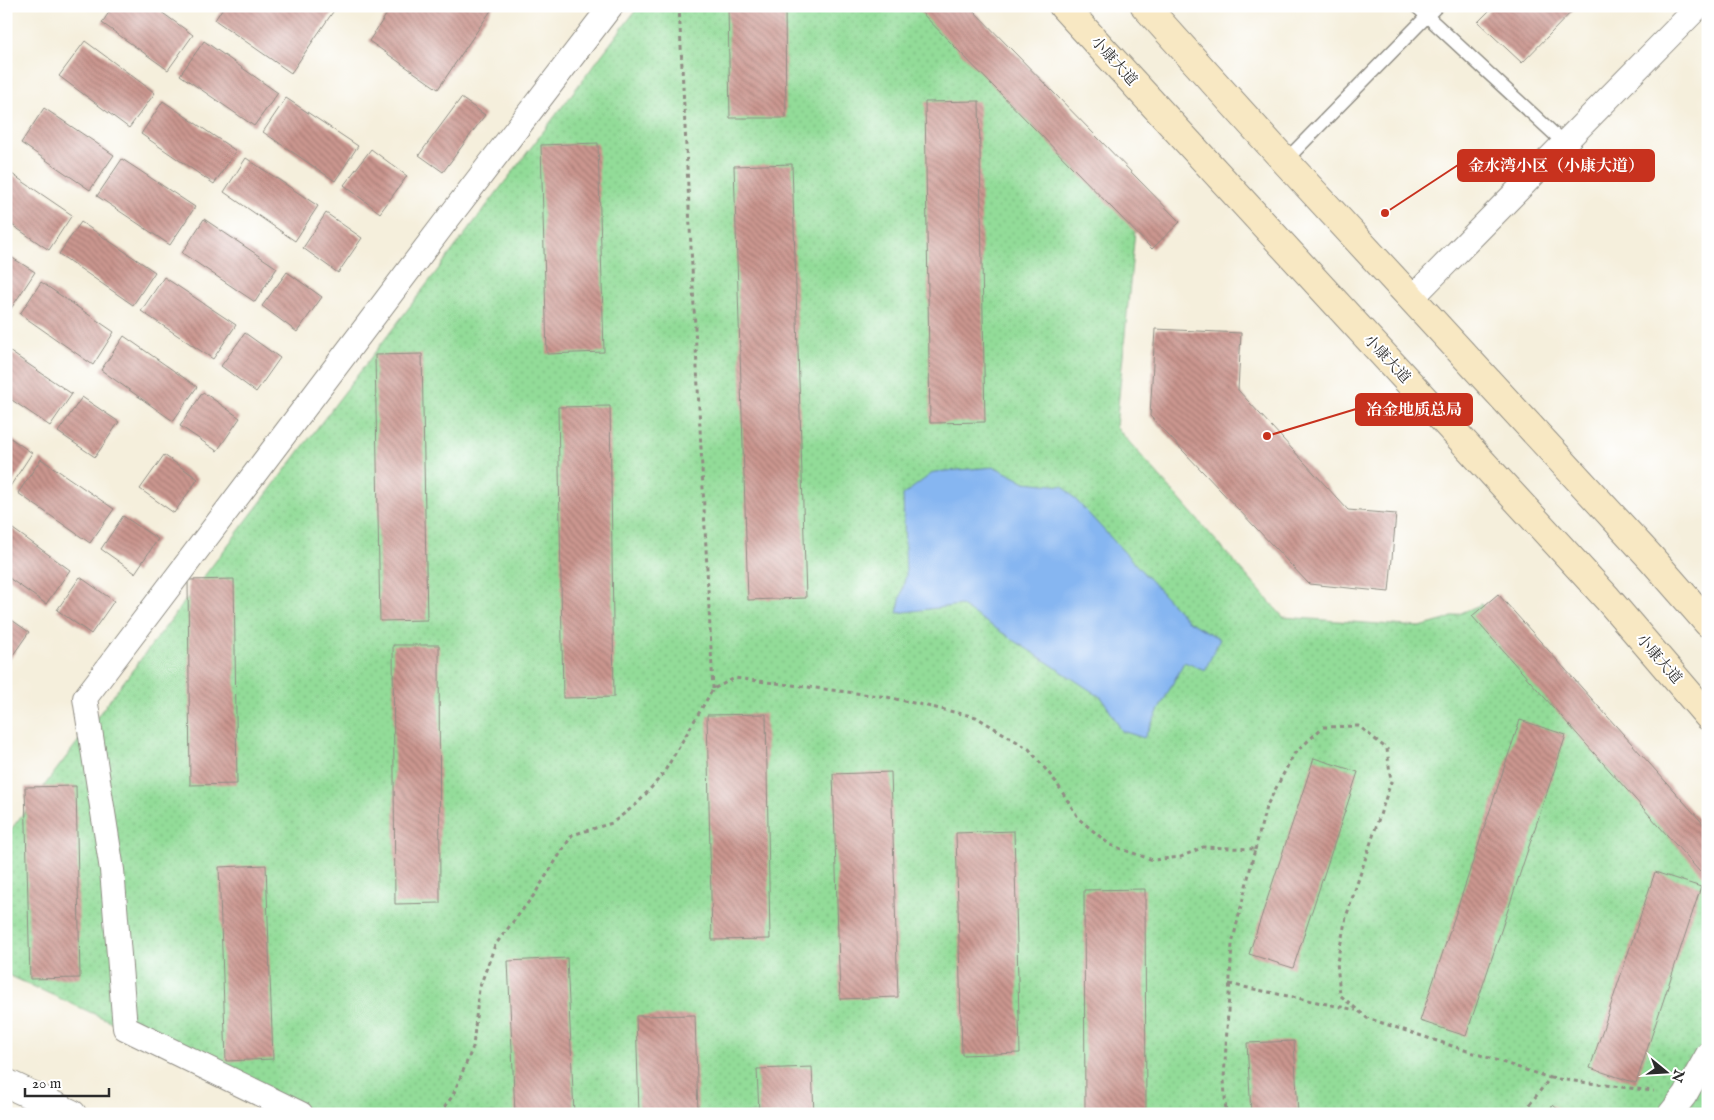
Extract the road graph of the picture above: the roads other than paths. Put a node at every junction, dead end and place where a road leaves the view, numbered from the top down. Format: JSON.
{"nodes":[{"id":1,"x":611,"y":6,"type":"edge"},
{"id":2,"x":1062,"y":6,"type":"edge"},
{"id":3,"x":1145,"y":6,"type":"edge"},
{"id":4,"x":1416,"y":6,"type":"edge"},
{"id":5,"x":1437,"y":6,"type":"edge"},
{"id":6,"x":1699,"y":6,"type":"edge"},
{"id":7,"x":1427,"y":17,"type":"junction"},
{"id":8,"x":1565,"y":144,"type":"junction"},
{"id":9,"x":1284,"y":161,"type":"junction"},
{"id":10,"x":1411,"y":299,"type":"junction"},
{"id":11,"x":1708,"y":623,"type":"edge"},
{"id":12,"x":1708,"y":716,"type":"edge"},
{"id":13,"x":1708,"y":1054,"type":"edge"},
{"id":14,"x":6,"y":1084,"type":"edge"},
{"id":15,"x":72,"y":1114,"type":"edge"},
{"id":16,"x":301,"y":1114,"type":"edge"},
{"id":17,"x":1670,"y":1114,"type":"edge"}],
"edges":[{"from":1,"to":16,"type":"street"},
{"from":2,"to":12,"type":"main road","name":"小康大道"},
{"from":3,"to":9,"type":"main road"},
{"from":4,"to":7,"type":"lane"},
{"from":5,"to":7,"type":"lane"},
{"from":6,"to":8,"type":"street"},
{"from":7,"to":8,"type":"lane"},
{"from":7,"to":9,"type":"lane"},
{"from":8,"to":10,"type":"street"},
{"from":9,"to":10,"type":"main road"},
{"from":10,"to":11,"type":"main road"},
{"from":13,"to":17,"type":"street"},
{"from":14,"to":15,"type":"street"}]}
